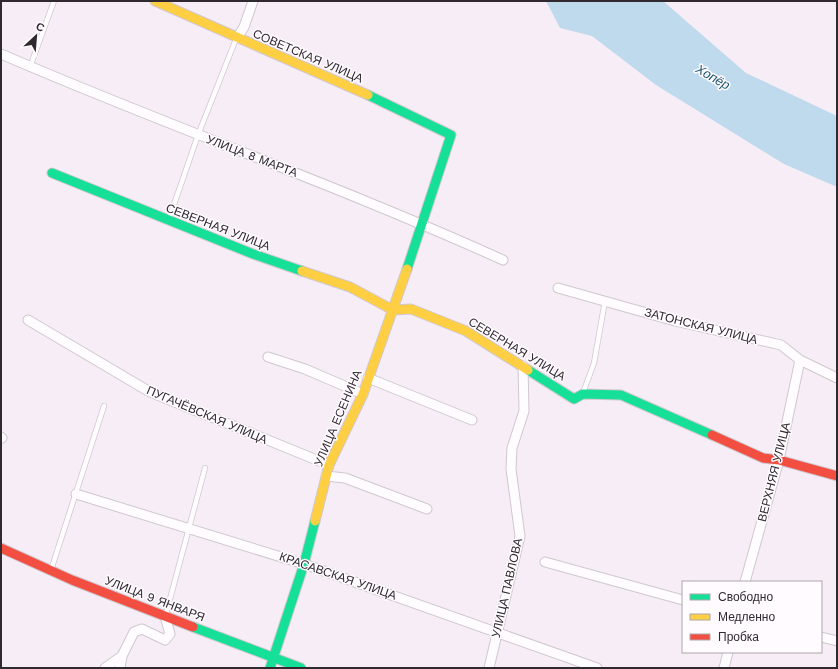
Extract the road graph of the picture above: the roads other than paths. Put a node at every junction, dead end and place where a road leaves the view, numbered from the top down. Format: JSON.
{"nodes":[{"id":1,"x":54,"y":1,"type":"edge"},
{"id":2,"x":155,"y":1,"type":"edge"},
{"id":3,"x":253,"y":1,"type":"edge"},
{"id":4,"x":237,"y":38,"type":"junction"},
{"id":5,"x":1,"y":54,"type":"edge"},
{"id":6,"x":30,"y":67,"type":"junction"},
{"id":7,"x":198,"y":135,"type":"junction"},
{"id":8,"x":451,"y":135,"type":"joint"},
{"id":9,"x":52,"y":173,"type":"dead end"},
{"id":10,"x":168,"y":221,"type":"junction"},
{"id":11,"x":422,"y":223,"type":"junction"},
{"id":12,"x":503,"y":260,"type":"dead end"},
{"id":13,"x":558,"y":288,"type":"dead end"},
{"id":14,"x":605,"y":301,"type":"junction"},
{"id":15,"x":393,"y":310,"type":"junction"},
{"id":16,"x":28,"y":320,"type":"dead end"},
{"id":17,"x":268,"y":357,"type":"dead end"},
{"id":18,"x":800,"y":360,"type":"junction"},
{"id":19,"x":523,"y":366,"type":"junction"},
{"id":20,"x":368,"y":378,"type":"junction"},
{"id":21,"x":837,"y":378,"type":"edge"},
{"id":22,"x":363,"y":394,"type":"junction"},
{"id":23,"x":583,"y":394,"type":"junction"},
{"id":24,"x":104,"y":406,"type":"dead end"},
{"id":25,"x":472,"y":420,"type":"dead end"},
{"id":26,"x":779,"y":460,"type":"junction"},
{"id":27,"x":329,"y":465,"type":"junction"},
{"id":28,"x":205,"y":468,"type":"dead end"},
{"id":29,"x":326,"y":476,"type":"junction"},
{"id":30,"x":837,"y":476,"type":"edge"},
{"id":31,"x":76,"y":494,"type":"junction"},
{"id":32,"x":426,"y":509,"type":"dead end"},
{"id":33,"x":190,"y":528,"type":"junction"},
{"id":34,"x":1,"y":548,"type":"edge"},
{"id":35,"x":545,"y":562,"type":"dead end"},
{"id":36,"x":304,"y":564,"type":"junction"},
{"id":37,"x":51,"y":570,"type":"junction"},
{"id":38,"x":745,"y":581,"type":"edge"},
{"id":39,"x":682,"y":600,"type":"edge"},
{"id":40,"x":165,"y":616,"type":"junction"},
{"id":41,"x":498,"y":632,"type":"junction"},
{"id":42,"x":822,"y":637,"type":"edge"},
{"id":43,"x":837,"y":641,"type":"edge"},
{"id":44,"x":728,"y":653,"type":"edge"},
{"id":45,"x":122,"y":656,"type":"junction"},
{"id":46,"x":273,"y":657,"type":"junction"},
{"id":47,"x":105,"y":668,"type":"edge"},
{"id":48,"x":120,"y":668,"type":"edge"},
{"id":49,"x":270,"y":668,"type":"edge"},
{"id":50,"x":301,"y":668,"type":"edge"},
{"id":51,"x":489,"y":668,"type":"edge"},
{"id":52,"x":597,"y":668,"type":"edge"},
{"id":53,"x":724,"y":668,"type":"edge"}],
"edges":[{"from":1,"to":6,"type":"lane"},
{"from":2,"to":4,"type":"street","name":"СОВЕТСКАЯ УЛИЦА"},
{"from":3,"to":4,"type":"street"},
{"from":4,"to":7,"type":"lane"},
{"from":4,"to":8,"type":"street","name":"СОВЕТСКАЯ УЛИЦА"},
{"from":5,"to":6,"type":"street","name":"УЛИЦА 8 МАРТА"},
{"from":6,"to":7,"type":"street","name":"УЛИЦА 8 МАРТА"},
{"from":7,"to":10,"type":"lane"},
{"from":7,"to":11,"type":"street","name":"УЛИЦА 8 МАРТА"},
{"from":8,"to":11,"type":"street","name":"УЛИЦА ЕСЕНИНА"},
{"from":9,"to":10,"type":"street","name":"СЕВЕРНАЯ УЛИЦА"},
{"from":10,"to":15,"type":"street","name":"СЕВЕРНАЯ УЛИЦА"},
{"from":11,"to":12,"type":"street","name":"УЛИЦА 8 МАРТА"},
{"from":11,"to":15,"type":"street","name":"УЛИЦА ЕСЕНИНА"},
{"from":13,"to":14,"type":"street","name":"ЗАТОНСКАЯ УЛИЦА"},
{"from":14,"to":18,"type":"street","name":"ЗАТОНСКАЯ УЛИЦА"},
{"from":14,"to":23,"type":"lane"},
{"from":15,"to":19,"type":"street","name":"СЕВЕРНАЯ УЛИЦА"},
{"from":15,"to":20,"type":"street","name":"УЛИЦА ЕСЕНИНА"},
{"from":16,"to":27,"type":"street","name":"ПУГАЧЁВСКАЯ УЛИЦА"},
{"from":17,"to":22,"type":"street"},
{"from":18,"to":21,"type":"street","name":"ЗАТОНСКАЯ УЛИЦА"},
{"from":18,"to":26,"type":"street","name":"ВЕРХНЯЯ УЛИЦА"},
{"from":19,"to":23,"type":"street","name":"СЕВЕРНАЯ УЛИЦА"},
{"from":19,"to":41,"type":"street","name":"УЛИЦА ПАВЛОВА"},
{"from":20,"to":22,"type":"street","name":"УЛИЦА ЕСЕНИНА"},
{"from":20,"to":25,"type":"street"},
{"from":22,"to":27,"type":"street","name":"УЛИЦА ЕСЕНИНА"},
{"from":23,"to":26,"type":"street","name":"СЕВЕРНАЯ УЛИЦА"},
{"from":24,"to":31,"type":"lane"},
{"from":26,"to":30,"type":"street","name":"СЕВЕРНАЯ УЛИЦА"},
{"from":26,"to":38,"type":"street","name":"ВЕРХНЯЯ УЛИЦА"},
{"from":27,"to":29,"type":"street","name":"УЛИЦА ЕСЕНИНА"},
{"from":28,"to":33,"type":"lane"},
{"from":29,"to":32,"type":"street"},
{"from":29,"to":36,"type":"street","name":"УЛИЦА ЕСЕНИНА"},
{"from":31,"to":33,"type":"street","name":"КРАСАВСКАЯ УЛИЦА"},
{"from":31,"to":37,"type":"lane"},
{"from":33,"to":36,"type":"street","name":"КРАСАВСКАЯ УЛИЦА"},
{"from":33,"to":40,"type":"lane"},
{"from":34,"to":37,"type":"street","name":"УЛИЦА 9 ЯНВАРЯ"},
{"from":35,"to":39,"type":"street"},
{"from":36,"to":41,"type":"street","name":"КРАСАВСКАЯ УЛИЦА"},
{"from":36,"to":46,"type":"street","name":"УЛИЦА ЕСЕНИНА"},
{"from":37,"to":40,"type":"street","name":"УЛИЦА 9 ЯНВАРЯ"},
{"from":40,"to":45,"type":"street"},
{"from":40,"to":46,"type":"street","name":"УЛИЦА 9 ЯНВАРЯ"},
{"from":41,"to":51,"type":"street","name":"УЛИЦА ПАВЛОВА"},
{"from":41,"to":52,"type":"street","name":"КРАСАВСКАЯ УЛИЦА"},
{"from":42,"to":43,"type":"street"},
{"from":44,"to":53,"type":"street"},
{"from":45,"to":47,"type":"street"},
{"from":45,"to":48,"type":"street"},
{"from":46,"to":49,"type":"street","name":"УЛИЦА ЕСЕНИНА"},
{"from":46,"to":50,"type":"street","name":"УЛИЦА 9 ЯНВАРЯ"}]}
